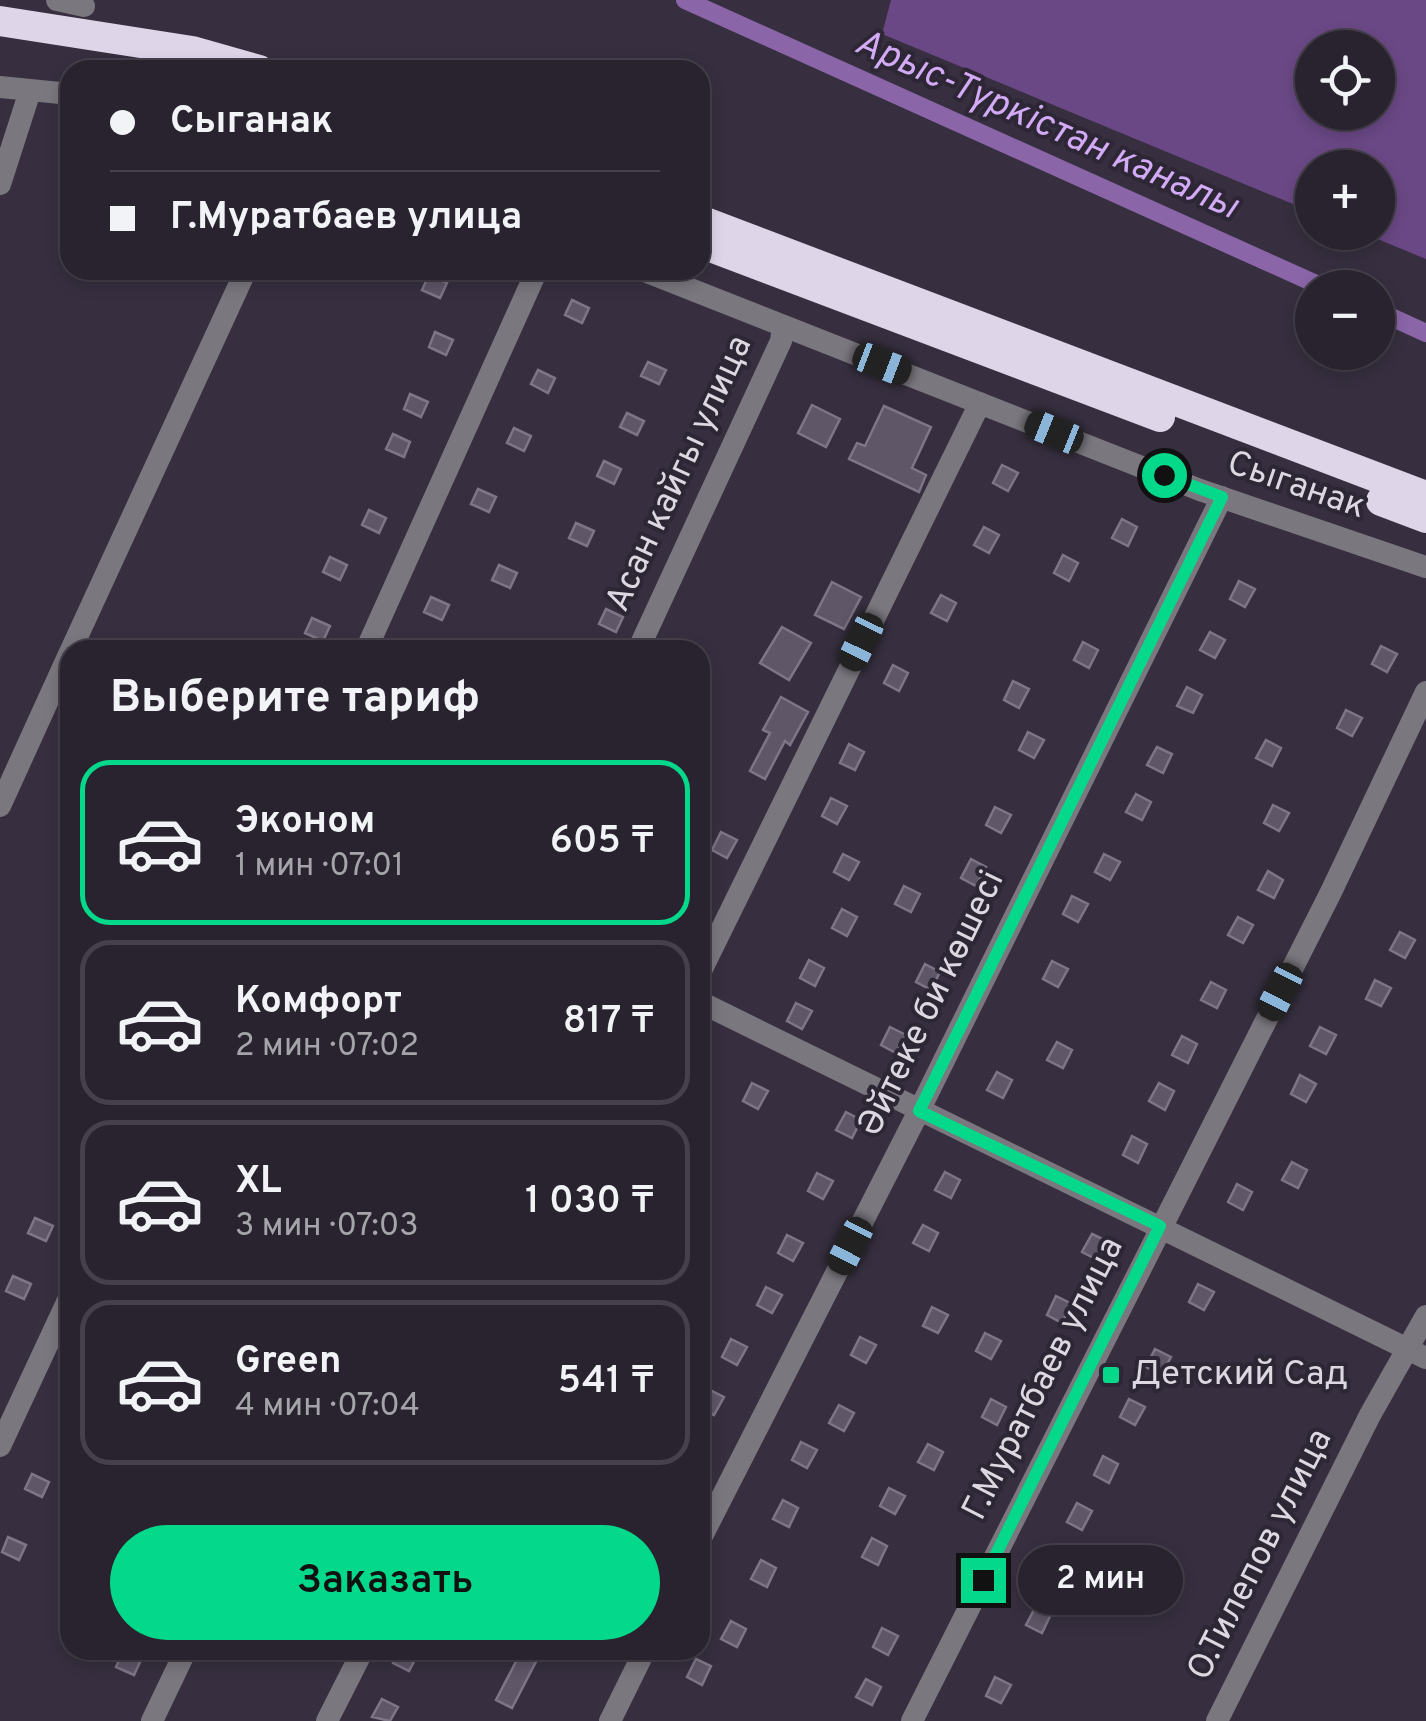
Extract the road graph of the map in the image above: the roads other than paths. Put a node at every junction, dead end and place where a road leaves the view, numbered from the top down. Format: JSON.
{"nodes":[{"id":1,"x":57,"y":0,"type":"edge"},
{"id":2,"x":84,"y":6,"type":"dead end"},
{"id":3,"x":0,"y":20,"type":"edge"},
{"id":4,"x":0,"y":42,"type":"edge"},
{"id":5,"x":116,"y":60,"type":"edge"},
{"id":6,"x":224,"y":60,"type":"edge"},
{"id":7,"x":0,"y":88,"type":"edge"},
{"id":8,"x":30,"y":91,"type":"junction"},
{"id":9,"x":60,"y":93,"type":"edge"},
{"id":10,"x":0,"y":184,"type":"edge"},
{"id":11,"x":710,"y":224,"type":"edge"},
{"id":12,"x":710,"y":246,"type":"edge"},
{"id":13,"x":241,"y":280,"type":"edge"},
{"id":14,"x":532,"y":280,"type":"edge"},
{"id":15,"x":667,"y":280,"type":"edge"},
{"id":16,"x":784,"y":326,"type":"junction"},
{"id":17,"x":980,"y":403,"type":"junction"},
{"id":18,"x":1426,"y":496,"type":"edge"},
{"id":19,"x":1222,"y":497,"type":"junction"},
{"id":20,"x":1426,"y":518,"type":"edge"},
{"id":21,"x":1426,"y":567,"type":"edge"},
{"id":22,"x":75,"y":640,"type":"edge"},
{"id":23,"x":370,"y":640,"type":"edge"},
{"id":24,"x":643,"y":640,"type":"edge"},
{"id":25,"x":60,"y":673,"type":"edge"},
{"id":26,"x":1426,"y":692,"type":"edge"},
{"id":27,"x":0,"y":806,"type":"edge"},
{"id":28,"x":710,"y":953,"type":"edge"},
{"id":29,"x":710,"y":1007,"type":"edge"},
{"id":30,"x":919,"y":1111,"type":"junction"},
{"id":31,"x":1160,"y":1226,"type":"junction"},
{"id":32,"x":1426,"y":1316,"type":"edge"},
{"id":33,"x":60,"y":1317,"type":"edge"},
{"id":34,"x":1417,"y":1354,"type":"edge"},
{"id":35,"x":0,"y":1446,"type":"edge"},
{"id":36,"x":710,"y":1520,"type":"edge"},
{"id":37,"x":181,"y":1660,"type":"edge"},
{"id":38,"x":358,"y":1660,"type":"edge"},
{"id":39,"x":640,"y":1660,"type":"edge"},
{"id":40,"x":152,"y":1721,"type":"edge"},
{"id":41,"x":327,"y":1721,"type":"edge"},
{"id":42,"x":610,"y":1721,"type":"edge"},
{"id":43,"x":912,"y":1721,"type":"edge"},
{"id":44,"x":1217,"y":1721,"type":"edge"}],
"edges":[{"from":1,"to":2,"type":"street"},
{"from":3,"to":6,"type":"highway"},
{"from":4,"to":5,"type":"highway"},
{"from":7,"to":8,"type":"street"},
{"from":8,"to":9,"type":"street"},
{"from":8,"to":10,"type":"street"},
{"from":11,"to":18,"type":"highway"},
{"from":12,"to":20,"type":"highway"},
{"from":13,"to":22,"type":"street"},
{"from":14,"to":23,"type":"street"},
{"from":15,"to":16,"type":"street","name":"Сыганак"},
{"from":16,"to":17,"type":"street","name":"Сыганак"},
{"from":16,"to":24,"type":"street","name":"Асан кайгы улица"},
{"from":17,"to":19,"type":"street","name":"Сыганак"},
{"from":17,"to":28,"type":"street"},
{"from":19,"to":21,"type":"street","name":"Сыганак"},
{"from":19,"to":30,"type":"street","name":"Әйтеке би көшесі"},
{"from":25,"to":27,"type":"street"},
{"from":26,"to":31,"type":"street","name":"Г.Муратбаев улица"},
{"from":29,"to":30,"type":"street"},
{"from":30,"to":31,"type":"street"},
{"from":30,"to":36,"type":"street","name":"Әйтеке би көшесі"},
{"from":31,"to":34,"type":"street"},
{"from":31,"to":43,"type":"street","name":"Г.Муратбаев улица"},
{"from":32,"to":34,"type":"street","name":"О.Тилепов улица"},
{"from":33,"to":35,"type":"street"},
{"from":34,"to":44,"type":"street","name":"О.Тилепов улица"},
{"from":37,"to":40,"type":"street"},
{"from":38,"to":41,"type":"street"},
{"from":39,"to":42,"type":"street"}]}
